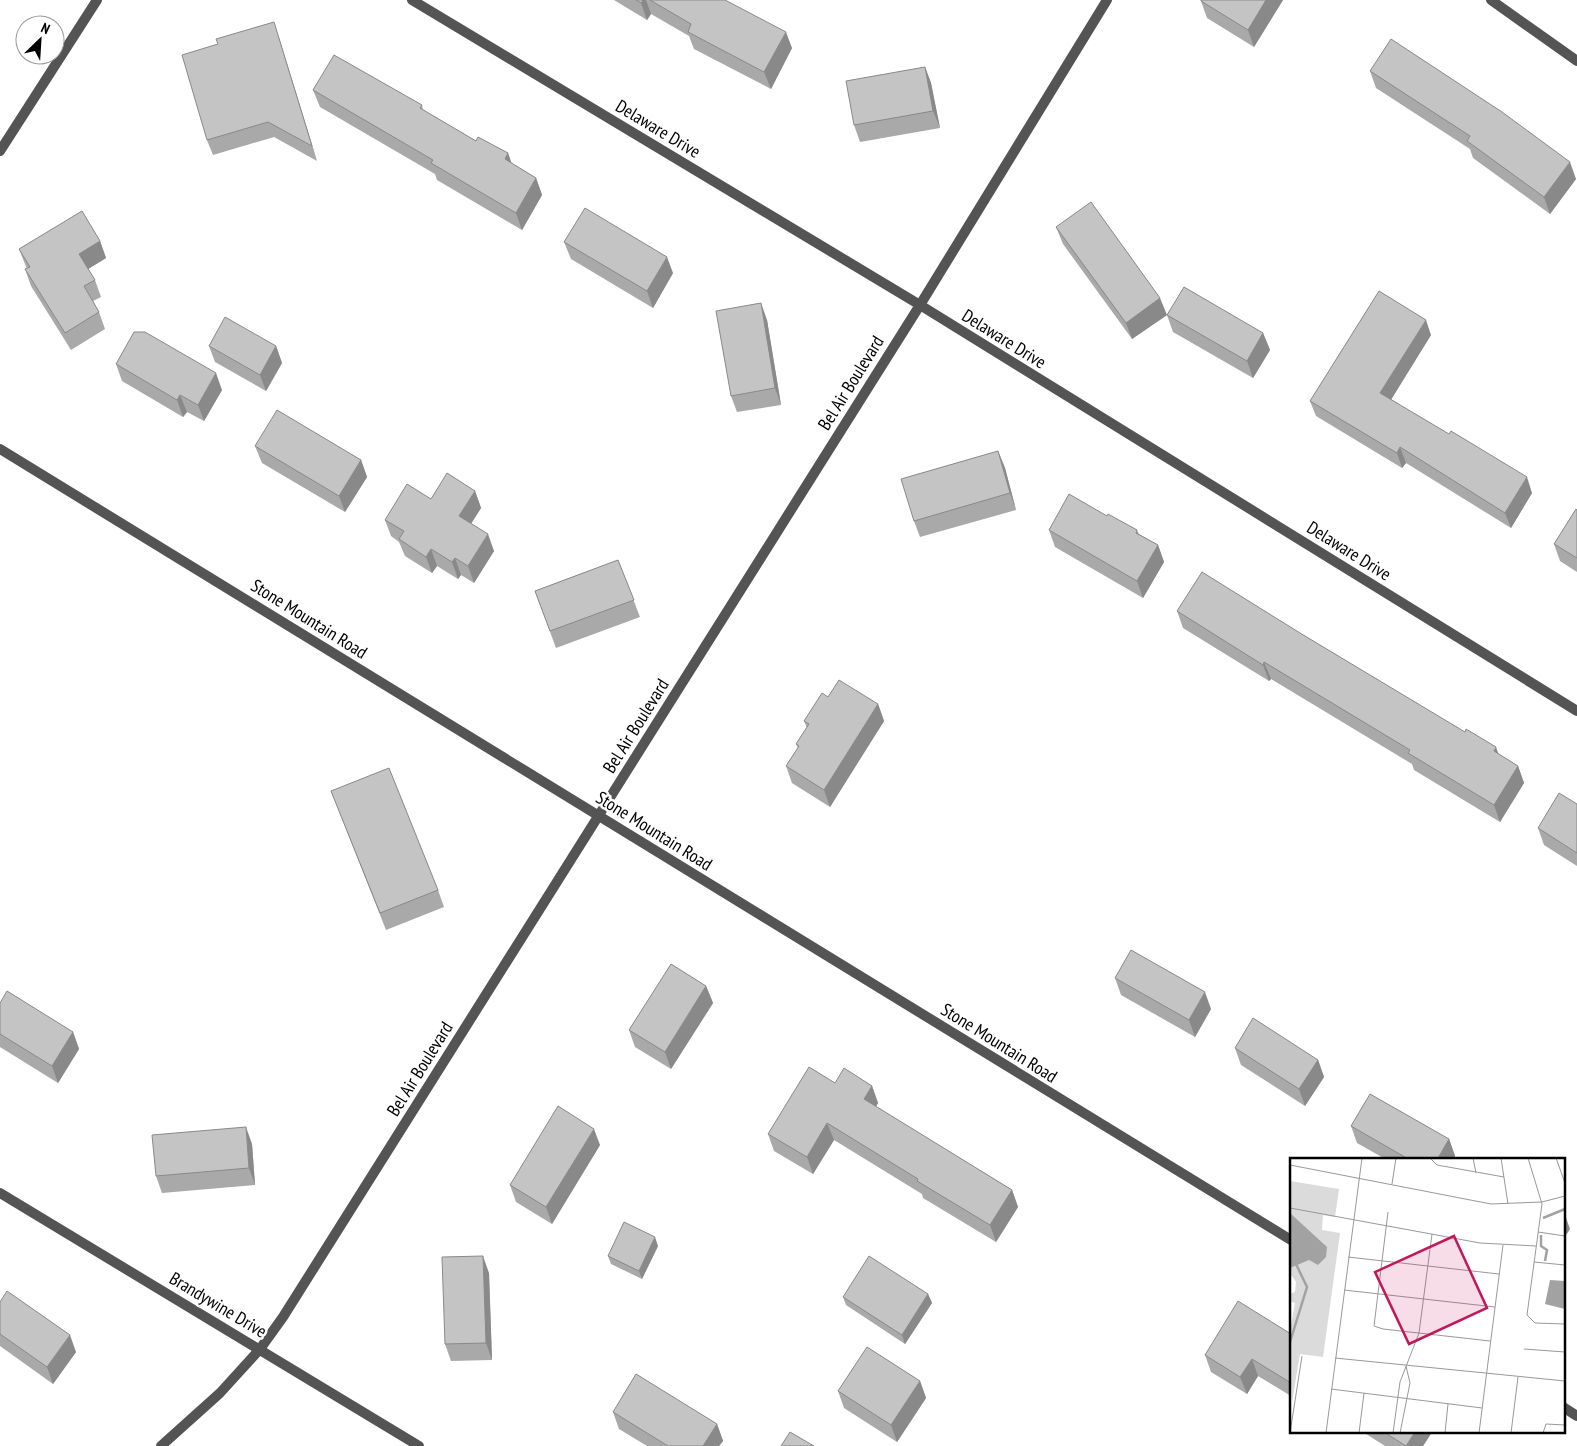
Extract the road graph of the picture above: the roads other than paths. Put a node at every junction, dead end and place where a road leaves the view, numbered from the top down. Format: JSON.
{"nodes":[{"id":1,"x":97,"y":0,"type":"edge"},
{"id":2,"x":412,"y":0,"type":"edge"},
{"id":3,"x":1107,"y":0,"type":"edge"},
{"id":4,"x":1492,"y":0,"type":"edge"},
{"id":5,"x":1577,"y":61,"type":"edge"},
{"id":6,"x":0,"y":151,"type":"edge"},
{"id":7,"x":920,"y":306,"type":"junction"},
{"id":8,"x":0,"y":449,"type":"edge"},
{"id":9,"x":1577,"y":711,"type":"edge"},
{"id":10,"x":598,"y":816,"type":"junction"},
{"id":11,"x":0,"y":1193,"type":"edge"},
{"id":12,"x":1290,"y":1239,"type":"edge"},
{"id":13,"x":260,"y":1349,"type":"junction"},
{"id":14,"x":1564,"y":1408,"type":"edge"},
{"id":15,"x":1577,"y":1416,"type":"edge"},
{"id":16,"x":162,"y":1446,"type":"edge"},
{"id":17,"x":419,"y":1446,"type":"edge"}],
"edges":[{"from":1,"to":6,"type":"street"},
{"from":2,"to":7,"type":"street","name":"Delaware Drive"},
{"from":3,"to":7,"type":"street","name":"Bel Air Boulevard"},
{"from":4,"to":5,"type":"street"},
{"from":7,"to":9,"type":"street","name":"Delaware Drive"},
{"from":7,"to":10,"type":"street","name":"Bel Air Boulevard"},
{"from":8,"to":10,"type":"street","name":"Stone Mountain Road"},
{"from":10,"to":12,"type":"street","name":"Stone Mountain Road"},
{"from":10,"to":13,"type":"street","name":"Bel Air Boulevard"},
{"from":11,"to":13,"type":"street","name":"Brandywine Drive"},
{"from":13,"to":16,"type":"street","name":"Bel Air Boulevard"},
{"from":13,"to":17,"type":"street","name":"Brandywine Drive"},
{"from":14,"to":15,"type":"street"}]}
